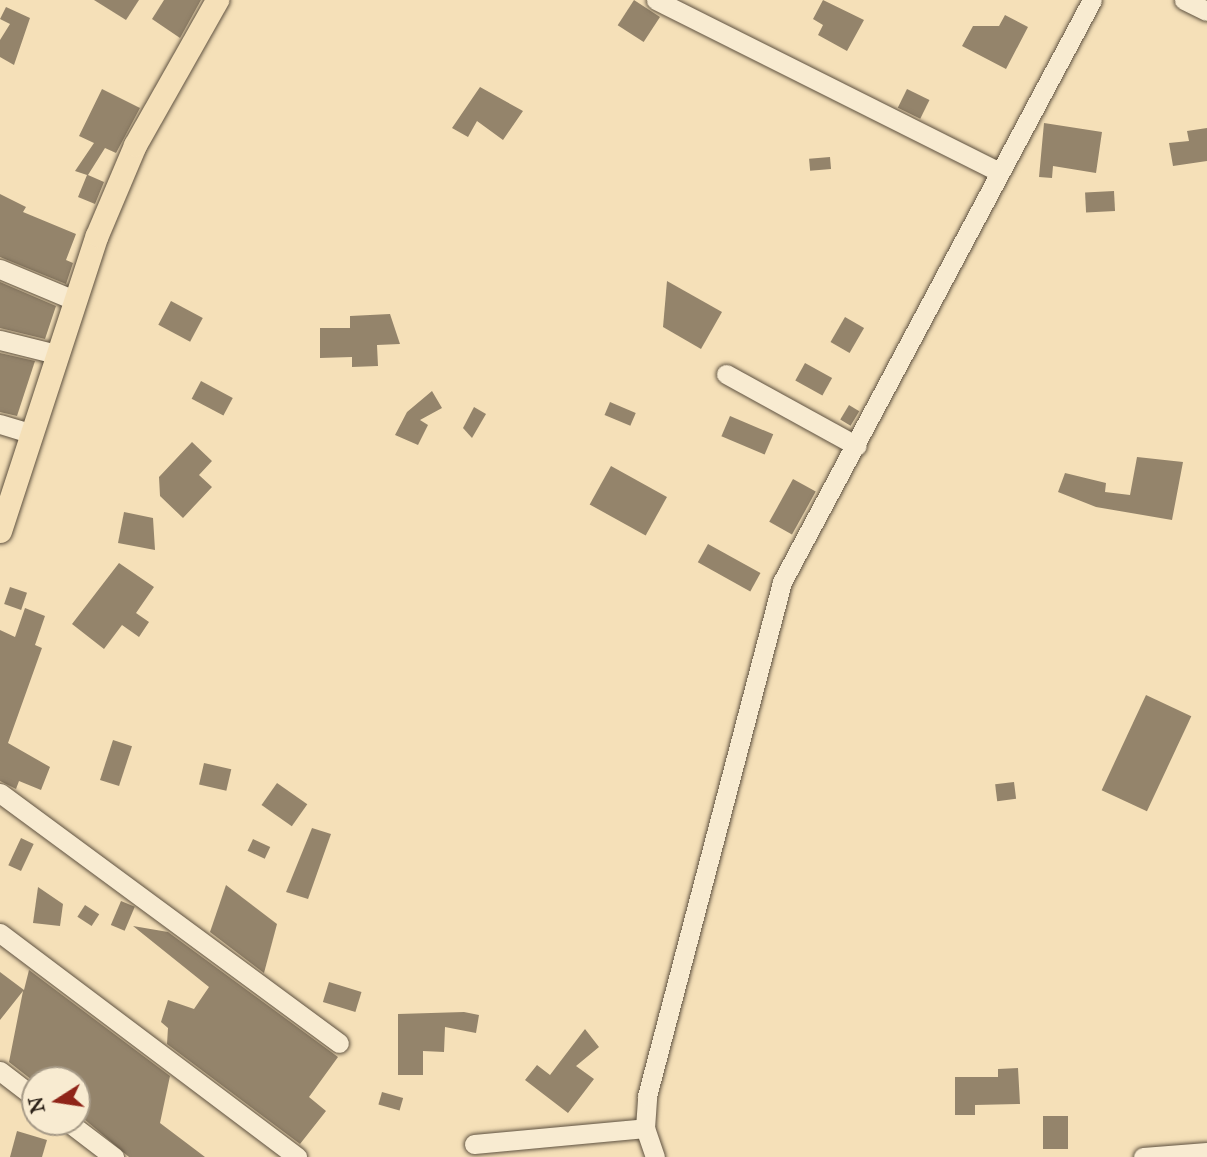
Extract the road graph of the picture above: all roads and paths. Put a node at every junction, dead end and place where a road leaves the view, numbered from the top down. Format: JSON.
{"nodes":[{"id":1,"x":217,"y":0,"type":"edge"},
{"id":2,"x":656,"y":0,"type":"edge"},
{"id":3,"x":1092,"y":0,"type":"edge"},
{"id":4,"x":1184,"y":0,"type":"edge"},
{"id":5,"x":1207,"y":11,"type":"edge"},
{"id":6,"x":999,"y":172,"type":"junction"},
{"id":7,"x":0,"y":269,"type":"edge"},
{"id":8,"x":74,"y":300,"type":"junction"},
{"id":9,"x":0,"y":340,"type":"edge"},
{"id":10,"x":56,"y":354,"type":"junction"},
{"id":11,"x":726,"y":374,"type":"dead end"},
{"id":12,"x":0,"y":424,"type":"edge"},
{"id":13,"x":33,"y":434,"type":"junction"},
{"id":14,"x":857,"y":446,"type":"junction"},
{"id":15,"x":1,"y":524,"type":"edge"},
{"id":16,"x":0,"y":793,"type":"edge"},
{"id":17,"x":0,"y":933,"type":"edge"},
{"id":18,"x":339,"y":1043,"type":"dead end"},
{"id":19,"x":0,"y":1071,"type":"edge"},
{"id":20,"x":21,"y":1087,"type":"edge"},
{"id":21,"x":645,"y":1128,"type":"junction"},
{"id":22,"x":86,"y":1136,"type":"edge"},
{"id":23,"x":474,"y":1143,"type":"dead end"},
{"id":24,"x":1207,"y":1152,"type":"edge"},
{"id":25,"x":114,"y":1157,"type":"edge"},
{"id":26,"x":297,"y":1157,"type":"edge"},
{"id":27,"x":655,"y":1157,"type":"edge"},
{"id":28,"x":1143,"y":1157,"type":"edge"}],
"edges":[{"from":1,"to":8,"type":"main road"},
{"from":2,"to":6,"type":"street"},
{"from":3,"to":6,"type":"street"},
{"from":4,"to":5,"type":"street"},
{"from":6,"to":14,"type":"street"},
{"from":7,"to":8,"type":"street"},
{"from":8,"to":10,"type":"main road"},
{"from":9,"to":10,"type":"street"},
{"from":10,"to":13,"type":"main road"},
{"from":11,"to":14,"type":"street"},
{"from":12,"to":13,"type":"street"},
{"from":13,"to":15,"type":"main road"},
{"from":14,"to":21,"type":"street"},
{"from":16,"to":18,"type":"street"},
{"from":17,"to":26,"type":"street"},
{"from":19,"to":20,"type":"street"},
{"from":21,"to":23,"type":"street"},
{"from":21,"to":27,"type":"street"},
{"from":22,"to":25,"type":"street"},
{"from":24,"to":28,"type":"street"}]}
